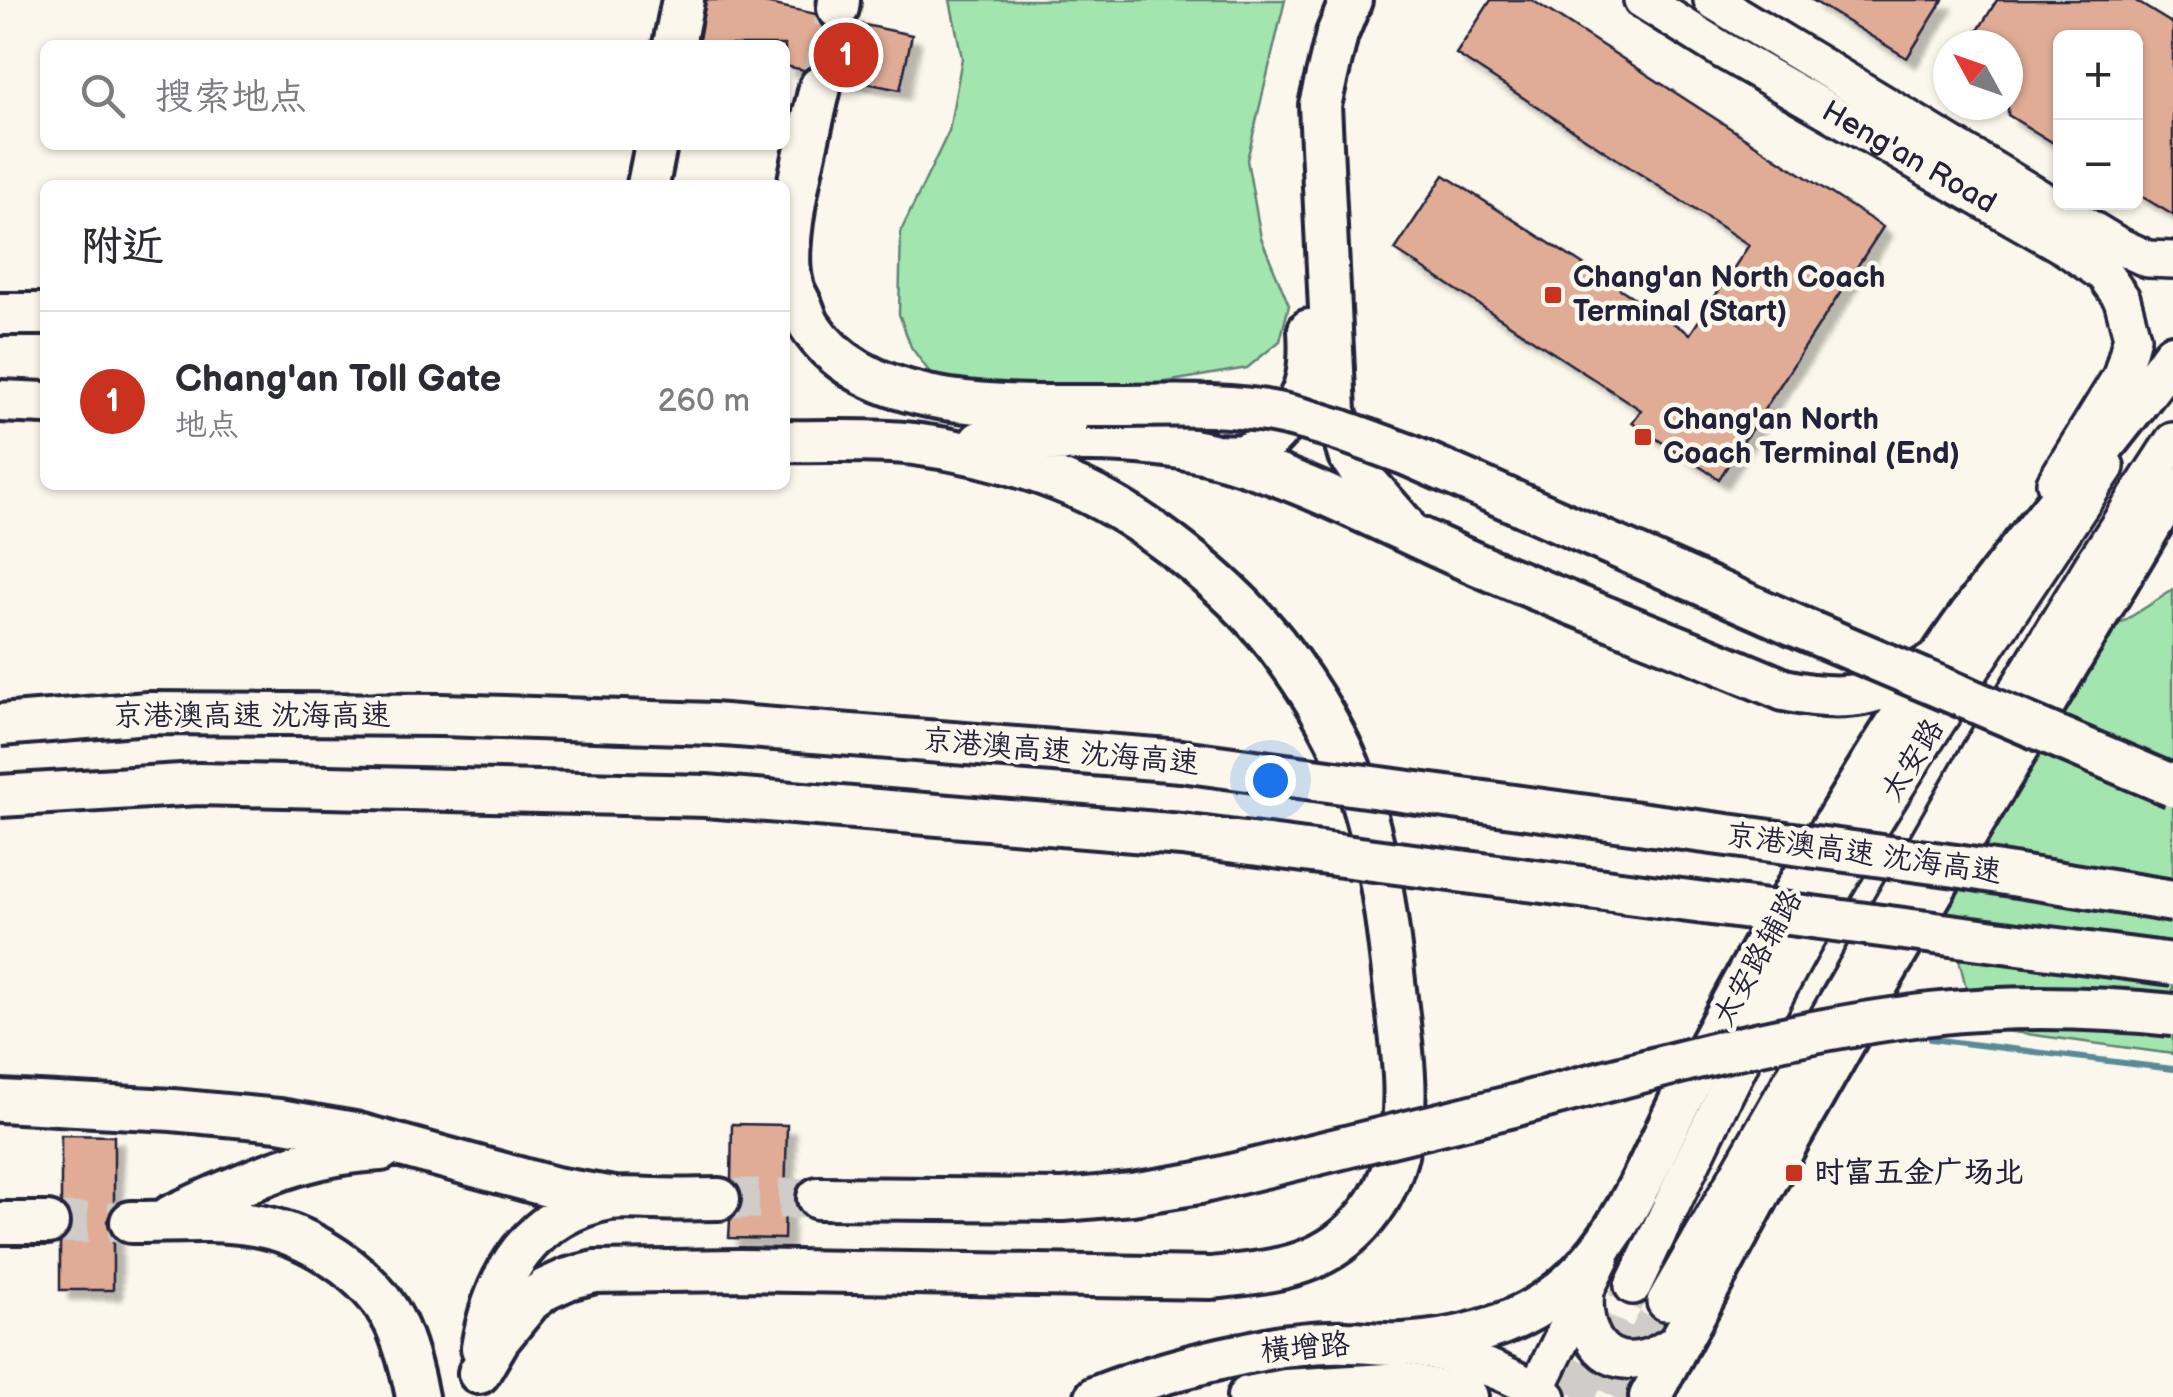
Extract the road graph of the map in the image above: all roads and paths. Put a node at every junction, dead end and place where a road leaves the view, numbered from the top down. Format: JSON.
{"nodes":[{"id":1,"x":683,"y":0,"type":"edge"},
{"id":2,"x":1328,"y":0,"type":"edge"},
{"id":3,"x":1351,"y":0,"type":"edge"},
{"id":4,"x":1642,"y":0,"type":"edge"},
{"id":5,"x":1712,"y":0,"type":"edge"},
{"id":6,"x":675,"y":40,"type":"edge"},
{"id":7,"x":820,"y":87,"type":"tunnel mouth"},
{"id":8,"x":655,"y":150,"type":"edge"},
{"id":9,"x":649,"y":180,"type":"edge"},
{"id":10,"x":2173,"y":260,"type":"edge"},
{"id":11,"x":0,"y":314,"type":"edge"},
{"id":12,"x":40,"y":314,"type":"edge"},
{"id":13,"x":2173,"y":358,"type":"edge"},
{"id":14,"x":0,"y":401,"type":"edge"},
{"id":15,"x":40,"y":403,"type":"edge"},
{"id":16,"x":2173,"y":440,"type":"edge"},
{"id":17,"x":790,"y":442,"type":"edge"},
{"id":18,"x":911,"y":444,"type":"junction"},
{"id":19,"x":1214,"y":455,"type":"junction"},
{"id":20,"x":2173,"y":488,"type":"edge"},
{"id":21,"x":1412,"y":534,"type":"junction"},
{"id":22,"x":1978,"y":605,"type":"junction"},
{"id":23,"x":1939,"y":660,"type":"junction"},
{"id":24,"x":0,"y":724,"type":"edge"},
{"id":25,"x":2173,"y":786,"type":"edge"},
{"id":26,"x":0,"y":796,"type":"edge"},
{"id":27,"x":2173,"y":902,"type":"edge"},
{"id":28,"x":2173,"y":964,"type":"edge"},
{"id":29,"x":2173,"y":1014,"type":"edge"},
{"id":30,"x":0,"y":1102,"type":"edge"},
{"id":31,"x":414,"y":1149,"type":"junction"},
{"id":32,"x":614,"y":1198,"type":"junction"},
{"id":33,"x":818,"y":1198,"type":"tunnel mouth"},
{"id":34,"x":719,"y":1199,"type":"tunnel mouth"},
{"id":35,"x":0,"y":1223,"type":"edge"},
{"id":36,"x":48,"y":1223,"type":"tunnel mouth"},
{"id":37,"x":1616,"y":1228,"type":"junction"},
{"id":38,"x":1586,"y":1289,"type":"junction"},
{"id":39,"x":1680,"y":1340,"type":"junction"},
{"id":40,"x":1400,"y":1344,"type":"junction"},
{"id":41,"x":478,"y":1385,"type":"edge"},
{"id":42,"x":1393,"y":1390,"type":"edge"},
{"id":43,"x":1539,"y":1395,"type":"edge"},
{"id":44,"x":416,"y":1397,"type":"edge"},
{"id":45,"x":1096,"y":1397,"type":"edge"},
{"id":46,"x":1248,"y":1397,"type":"edge"},
{"id":47,"x":1467,"y":1397,"type":"edge"},
{"id":48,"x":1650,"y":1397,"type":"edge"},
{"id":49,"x":1668,"y":1397,"type":"edge"}],
"edges":[{"from":1,"to":6,"type":"highway"},
{"from":2,"to":19,"type":"highway"},
{"from":3,"to":21,"type":"highway"},
{"from":4,"to":22,"type":"main road","name":"Heng'an Road"},
{"from":5,"to":10,"type":"main road","name":"Heng'an Road"},
{"from":7,"to":25,"type":"highway","bridge":true},
{"from":8,"to":9,"type":"highway"},
{"from":11,"to":12,"type":"highway"},
{"from":13,"to":16,"type":"main road","name":"太安路"},
{"from":13,"to":22,"type":"highway","name":"太安路辅路"},
{"from":14,"to":15,"type":"highway"},
{"from":17,"to":18,"type":"highway"},
{"from":18,"to":19,"type":"highway"},
{"from":18,"to":41,"type":"highway"},
{"from":19,"to":21,"type":"highway"},
{"from":20,"to":39,"type":"highway"},
{"from":21,"to":23,"type":"highway"},
{"from":22,"to":23,"type":"highway","name":"太安路辅路"},
{"from":23,"to":37,"type":"highway","name":"太安路辅路"},
{"from":24,"to":27,"type":"highway","name":"京港澳高速 沈海高速","bridge":true},
{"from":26,"to":28,"type":"highway","bridge":true},
{"from":29,"to":33,"type":"highway","bridge":true},
{"from":30,"to":31,"type":"highway"},
{"from":31,"to":32,"type":"highway"},
{"from":31,"to":44,"type":"highway"},
{"from":32,"to":34,"type":"highway"},
{"from":32,"to":41,"type":"highway"},
{"from":35,"to":36,"type":"highway"},
{"from":37,"to":38,"type":"main road","name":"太安路辅路"},
{"from":37,"to":40,"type":"highway","name":"横增路"},
{"from":38,"to":39,"type":"main road"},
{"from":38,"to":43,"type":"main road","name":"太安路辅路"},
{"from":39,"to":48,"type":"highway"},
{"from":39,"to":49,"type":"main road"},
{"from":40,"to":43,"type":"main road"},
{"from":40,"to":45,"type":"highway","name":"横增路"},
{"from":42,"to":46,"type":"highway","name":"横增路"},
{"from":42,"to":47,"type":"highway","name":"横增路"}]}
